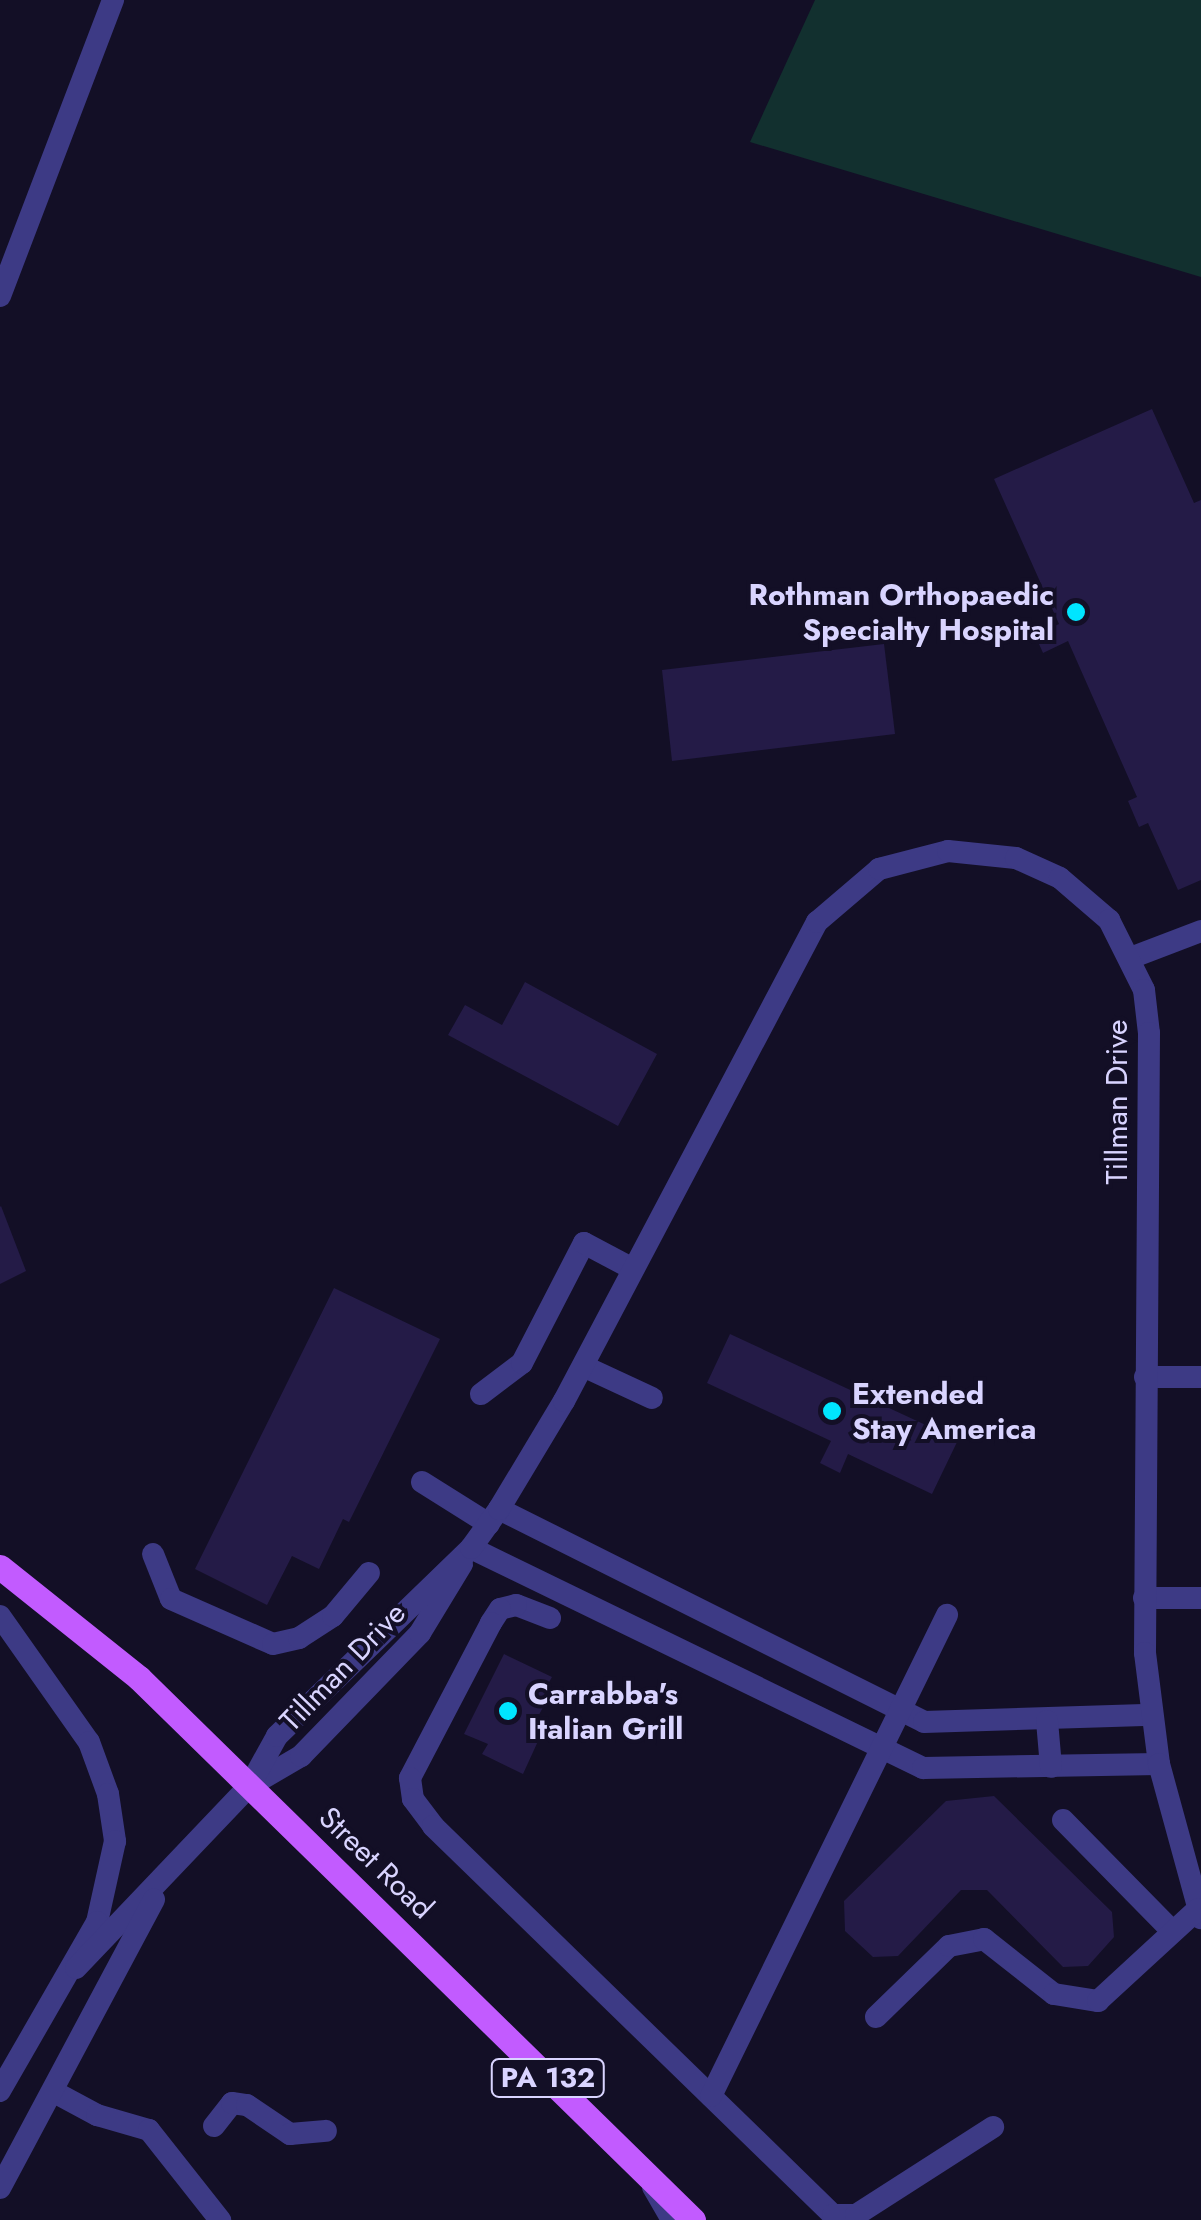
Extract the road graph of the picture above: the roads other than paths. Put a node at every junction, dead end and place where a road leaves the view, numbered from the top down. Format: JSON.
{"nodes":[{"id":1,"x":114,"y":0,"type":"edge"},
{"id":2,"x":0,"y":296,"type":"edge"},
{"id":3,"x":1201,"y":931,"type":"edge"},
{"id":4,"x":1133,"y":958,"type":"junction"},
{"id":5,"x":633,"y":1269,"type":"junction"},
{"id":6,"x":583,"y":1366,"type":"junction"},
{"id":7,"x":1145,"y":1377,"type":"junction"},
{"id":8,"x":1201,"y":1378,"type":"edge"},
{"id":9,"x":480,"y":1394,"type":"dead end"},
{"id":10,"x":652,"y":1398,"type":"dead end"},
{"id":11,"x":422,"y":1482,"type":"dead end"},
{"id":12,"x":494,"y":1517,"type":"junction"},
{"id":13,"x":471,"y":1548,"type":"junction"},
{"id":14,"x":582,"y":1552,"type":"junction"},
{"id":15,"x":152,"y":1554,"type":"dead end"},
{"id":16,"x":0,"y":1566,"type":"edge"},
{"id":17,"x":368,"y":1573,"type":"dead end"},
{"id":18,"x":1144,"y":1598,"type":"junction"},
{"id":19,"x":1201,"y":1598,"type":"edge"},
{"id":20,"x":558,"y":1604,"type":"junction"},
{"id":21,"x":947,"y":1614,"type":"dead end"},
{"id":22,"x":0,"y":1616,"type":"edge"},
{"id":23,"x":902,"y":1713,"type":"junction"},
{"id":24,"x":1152,"y":1715,"type":"junction"},
{"id":25,"x":1047,"y":1721,"type":"junction"},
{"id":26,"x":885,"y":1750,"type":"junction"},
{"id":27,"x":1159,"y":1764,"type":"junction"},
{"id":28,"x":1051,"y":1767,"type":"junction"},
{"id":29,"x":250,"y":1786,"type":"junction"},
{"id":30,"x":1063,"y":1820,"type":"dead end"},
{"id":31,"x":166,"y":1880,"type":"junction"},
{"id":32,"x":1199,"y":1913,"type":"edge"},
{"id":33,"x":1172,"y":1932,"type":"junction"},
{"id":34,"x":76,"y":1968,"type":"junction"},
{"id":35,"x":876,"y":2017,"type":"dead end"},
{"id":36,"x":0,"y":2091,"type":"edge"},
{"id":37,"x":56,"y":2092,"type":"junction"},
{"id":38,"x":710,"y":2096,"type":"junction"},
{"id":39,"x":214,"y":2126,"type":"dead end"},
{"id":40,"x":993,"y":2126,"type":"dead end"},
{"id":41,"x":326,"y":2130,"type":"dead end"},
{"id":42,"x":643,"y":2171,"type":"junction"},
{"id":43,"x":0,"y":2188,"type":"edge"},
{"id":44,"x":220,"y":2220,"type":"edge"},
{"id":45,"x":672,"y":2220,"type":"edge"},
{"id":46,"x":693,"y":2220,"type":"edge"}],
"edges":[{"from":1,"to":2,"type":"street"},
{"from":3,"to":4,"type":"street"},
{"from":4,"to":5,"type":"street","name":"Tillman Drive"},
{"from":4,"to":7,"type":"street","name":"Tillman Drive"},
{"from":5,"to":6,"type":"street","name":"Tillman Drive"},
{"from":5,"to":9,"type":"street"},
{"from":6,"to":10,"type":"street"},
{"from":6,"to":12,"type":"street","name":"Tillman Drive"},
{"from":7,"to":8,"type":"street"},
{"from":7,"to":18,"type":"street","name":"Tillman Drive"},
{"from":11,"to":12,"type":"street"},
{"from":12,"to":13,"type":"street","name":"Tillman Drive"},
{"from":12,"to":14,"type":"street"},
{"from":13,"to":20,"type":"street"},
{"from":13,"to":29,"type":"street","name":"Tillman Drive"},
{"from":14,"to":20,"type":"street"},
{"from":14,"to":23,"type":"street"},
{"from":15,"to":17,"type":"street"},
{"from":16,"to":29,"type":"main road","name":"Street Road","number":"PA 132"},
{"from":18,"to":19,"type":"street"},
{"from":18,"to":24,"type":"street","name":"Tillman Drive"},
{"from":20,"to":26,"type":"street"},
{"from":20,"to":38,"type":"street"},
{"from":21,"to":23,"type":"street"},
{"from":22,"to":34,"type":"street"},
{"from":23,"to":25,"type":"street"},
{"from":23,"to":26,"type":"street"},
{"from":24,"to":25,"type":"street"},
{"from":24,"to":27,"type":"street","name":"Tillman Drive"},
{"from":25,"to":28,"type":"street"},
{"from":26,"to":28,"type":"street"},
{"from":26,"to":38,"type":"street"},
{"from":27,"to":28,"type":"street"},
{"from":27,"to":32,"type":"street","name":"Tillman Drive"},
{"from":29,"to":31,"type":"street","name":"Tillman Drive"},
{"from":29,"to":42,"type":"main road","name":"Street Road","number":"PA 132"},
{"from":30,"to":33,"type":"street"},
{"from":31,"to":34,"type":"street"},
{"from":31,"to":37,"type":"street"},
{"from":32,"to":33,"type":"street"},
{"from":33,"to":35,"type":"street"},
{"from":34,"to":36,"type":"street"},
{"from":37,"to":43,"type":"street"},
{"from":37,"to":44,"type":"street"},
{"from":38,"to":40,"type":"street"},
{"from":39,"to":41,"type":"street"},
{"from":42,"to":45,"type":"street"},
{"from":42,"to":46,"type":"main road","name":"Street Road","number":"PA 132"}]}
